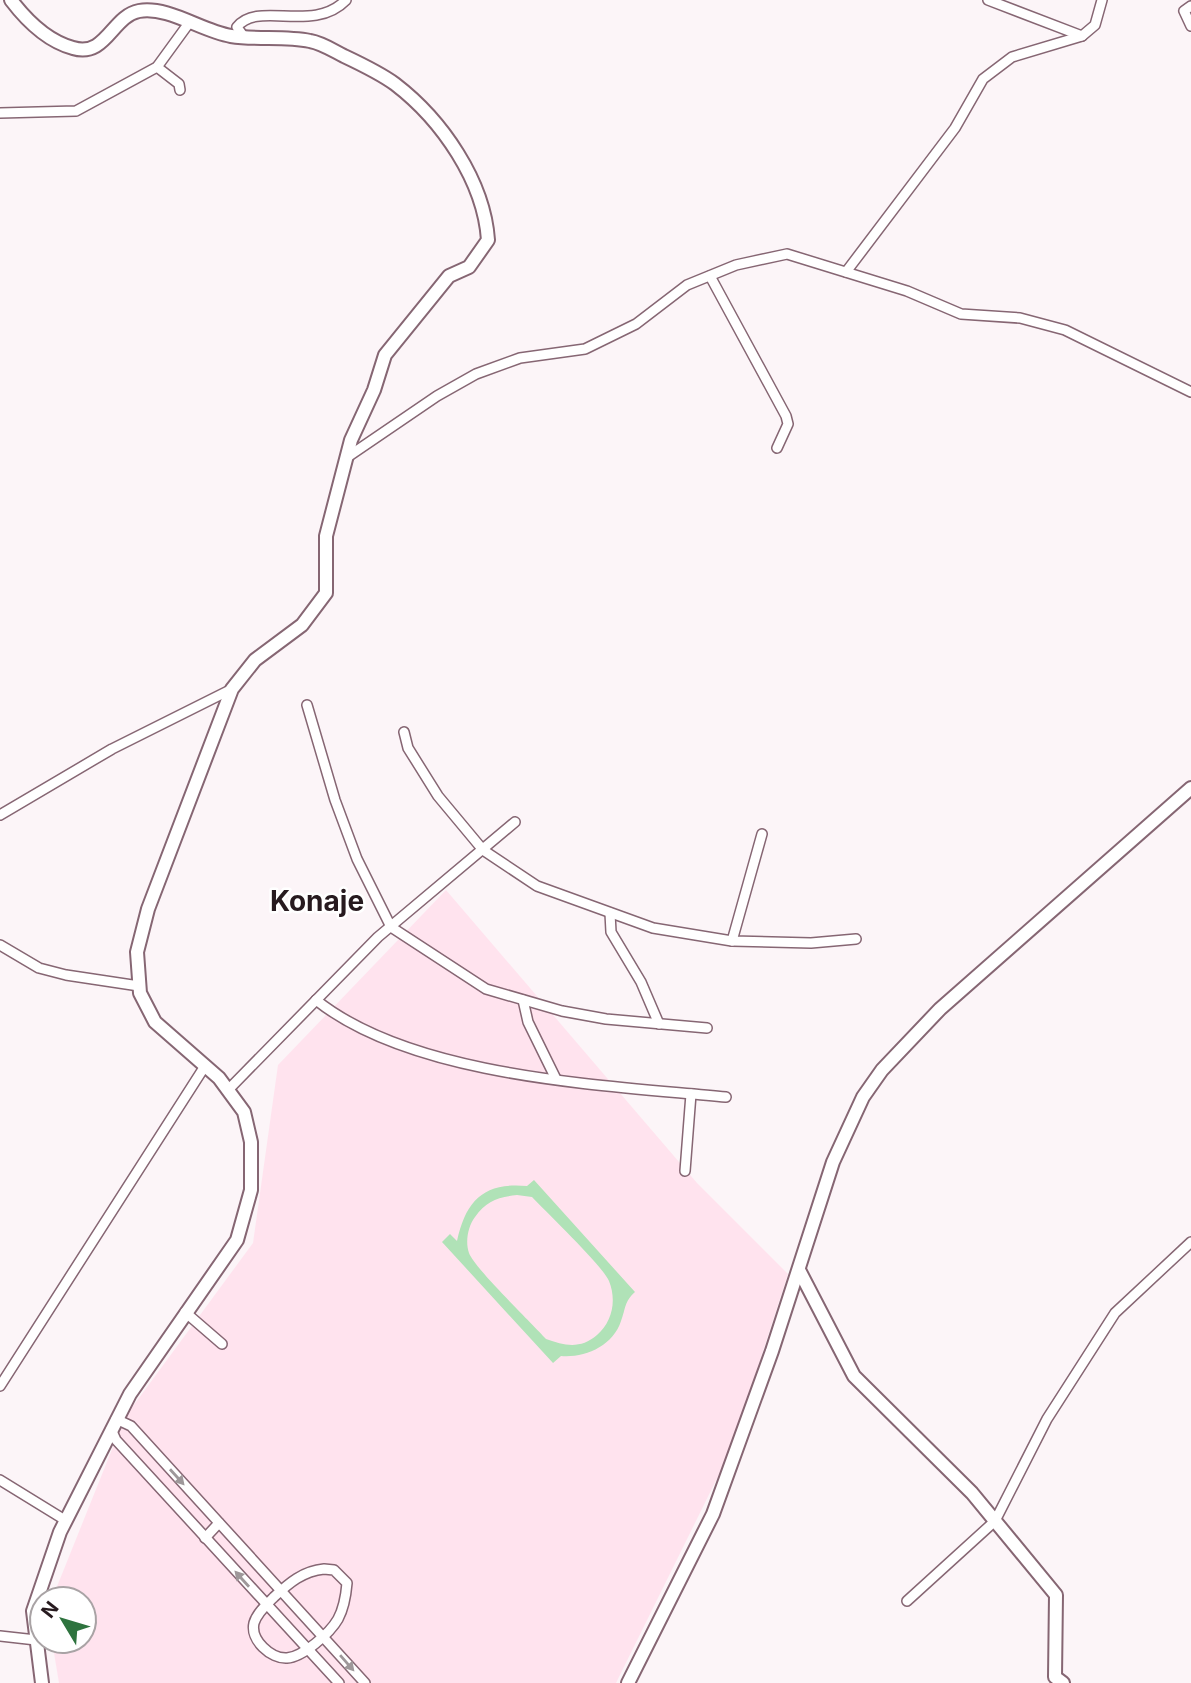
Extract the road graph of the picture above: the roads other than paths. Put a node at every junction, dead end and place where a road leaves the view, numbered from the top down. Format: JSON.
{"nodes":[{"id":1,"x":11,"y":0,"type":"edge"},
{"id":2,"x":346,"y":0,"type":"edge"},
{"id":3,"x":988,"y":0,"type":"edge"},
{"id":4,"x":1102,"y":0,"type":"edge"},
{"id":5,"x":1191,"y":6,"type":"edge"},
{"id":6,"x":189,"y":23,"type":"junction"},
{"id":7,"x":1191,"y":26,"type":"edge"},
{"id":8,"x":1082,"y":36,"type":"junction"},
{"id":9,"x":244,"y":37,"type":"junction"},
{"id":10,"x":157,"y":67,"type":"junction"},
{"id":11,"x":180,"y":90,"type":"dead end"},
{"id":12,"x":0,"y":113,"type":"edge"},
{"id":13,"x":846,"y":272,"type":"junction"},
{"id":14,"x":710,"y":276,"type":"junction"},
{"id":15,"x":1191,"y":392,"type":"edge"},
{"id":16,"x":777,"y":448,"type":"dead end"},
{"id":17,"x":346,"y":458,"type":"junction"},
{"id":18,"x":232,"y":689,"type":"junction"},
{"id":19,"x":307,"y":705,"type":"dead end"},
{"id":20,"x":404,"y":732,"type":"dead end"},
{"id":21,"x":1191,"y":788,"type":"edge"},
{"id":22,"x":0,"y":816,"type":"edge"},
{"id":23,"x":516,"y":822,"type":"dead end"},
{"id":24,"x":762,"y":834,"type":"dead end"},
{"id":25,"x":483,"y":850,"type":"junction"},
{"id":26,"x":610,"y":913,"type":"junction"},
{"id":27,"x":391,"y":927,"type":"junction"},
{"id":28,"x":856,"y":939,"type":"dead end"},
{"id":29,"x":732,"y":941,"type":"junction"},
{"id":30,"x":0,"y":946,"type":"edge"},
{"id":31,"x":139,"y":986,"type":"junction"},
{"id":32,"x":316,"y":1000,"type":"junction"},
{"id":33,"x":523,"y":1000,"type":"junction"},
{"id":34,"x":659,"y":1024,"type":"junction"},
{"id":35,"x":707,"y":1028,"type":"dead end"},
{"id":36,"x":205,"y":1066,"type":"junction"},
{"id":37,"x":556,"y":1079,"type":"junction"},
{"id":38,"x":228,"y":1090,"type":"junction"},
{"id":39,"x":691,"y":1094,"type":"junction"},
{"id":40,"x":726,"y":1097,"type":"dead end"},
{"id":41,"x":685,"y":1171,"type":"dead end"},
{"id":42,"x":1191,"y":1242,"type":"edge"},
{"id":43,"x":799,"y":1270,"type":"junction"},
{"id":44,"x":184,"y":1312,"type":"junction"},
{"id":45,"x":222,"y":1344,"type":"dead end"},
{"id":46,"x":0,"y":1386,"type":"edge"},
{"id":47,"x":113,"y":1423,"type":"junction"},
{"id":48,"x":0,"y":1480,"type":"edge"},
{"id":49,"x":65,"y":1520,"type":"junction"},
{"id":50,"x":995,"y":1521,"type":"junction"},
{"id":51,"x":219,"y":1523,"type":"junction"},
{"id":52,"x":205,"y":1538,"type":"junction"},
{"id":53,"x":42,"y":1585,"type":"edge"},
{"id":54,"x":281,"y":1591,"type":"junction"},
{"id":55,"x":907,"y":1601,"type":"dead end"},
{"id":56,"x":266,"y":1605,"type":"junction"},
{"id":57,"x":322,"y":1634,"type":"junction"},
{"id":58,"x":0,"y":1636,"type":"edge"},
{"id":59,"x":28,"y":1639,"type":"edge"},
{"id":60,"x":307,"y":1649,"type":"junction"},
{"id":61,"x":38,"y":1655,"type":"edge"},
{"id":62,"x":42,"y":1683,"type":"edge"},
{"id":63,"x":339,"y":1683,"type":"edge"},
{"id":64,"x":365,"y":1683,"type":"edge"},
{"id":65,"x":628,"y":1683,"type":"edge"},
{"id":66,"x":1063,"y":1683,"type":"edge"}],
"edges":[{"from":1,"to":6,"type":"main road"},
{"from":2,"to":9,"type":"street"},
{"from":3,"to":8,"type":"street"},
{"from":4,"to":8,"type":"street"},
{"from":5,"to":7,"type":"street"},
{"from":6,"to":9,"type":"main road"},
{"from":6,"to":10,"type":"street"},
{"from":8,"to":13,"type":"street"},
{"from":9,"to":17,"type":"main road"},
{"from":10,"to":11,"type":"street"},
{"from":10,"to":12,"type":"street"},
{"from":13,"to":14,"type":"street"},
{"from":13,"to":15,"type":"street"},
{"from":14,"to":16,"type":"street"},
{"from":14,"to":17,"type":"street"},
{"from":17,"to":18,"type":"main road"},
{"from":18,"to":22,"type":"street"},
{"from":18,"to":31,"type":"main road"},
{"from":19,"to":27,"type":"street"},
{"from":20,"to":25,"type":"street"},
{"from":21,"to":43,"type":"main road"},
{"from":23,"to":25,"type":"street"},
{"from":24,"to":29,"type":"street"},
{"from":25,"to":26,"type":"street"},
{"from":25,"to":27,"type":"street"},
{"from":26,"to":29,"type":"street"},
{"from":26,"to":34,"type":"street"},
{"from":27,"to":32,"type":"street"},
{"from":27,"to":33,"type":"street"},
{"from":28,"to":29,"type":"street"},
{"from":30,"to":31,"type":"street"},
{"from":31,"to":36,"type":"main road"},
{"from":32,"to":37,"type":"street"},
{"from":32,"to":38,"type":"street"},
{"from":33,"to":34,"type":"street"},
{"from":33,"to":37,"type":"street"},
{"from":34,"to":35,"type":"street"},
{"from":36,"to":38,"type":"main road"},
{"from":36,"to":46,"type":"street"},
{"from":37,"to":39,"type":"street"},
{"from":38,"to":44,"type":"main road"},
{"from":39,"to":40,"type":"street"},
{"from":39,"to":41,"type":"street"},
{"from":42,"to":50,"type":"street"},
{"from":43,"to":50,"type":"main road"},
{"from":43,"to":65,"type":"main road"},
{"from":44,"to":45,"type":"street"},
{"from":44,"to":47,"type":"main road"},
{"from":47,"to":49,"type":"main road"},
{"from":47,"to":51,"type":"street","one_way":true},
{"from":47,"to":52,"type":"street"},
{"from":48,"to":49,"type":"street"},
{"from":49,"to":53,"type":"main road"},
{"from":50,"to":55,"type":"street"},
{"from":50,"to":66,"type":"main road"},
{"from":51,"to":52,"type":"street"},
{"from":51,"to":54,"type":"street"},
{"from":56,"to":52,"type":"street","one_way":true},
{"from":54,"to":56,"type":"street"},
{"from":54,"to":57,"type":"street"},
{"from":54,"to":57,"type":"street"},
{"from":56,"to":60,"type":"street"},
{"from":56,"to":60,"type":"street"},
{"from":57,"to":60,"type":"street"},
{"from":57,"to":64,"type":"street","one_way":true},
{"from":58,"to":59,"type":"street"},
{"from":60,"to":63,"type":"street"},
{"from":61,"to":62,"type":"main road"}]}
